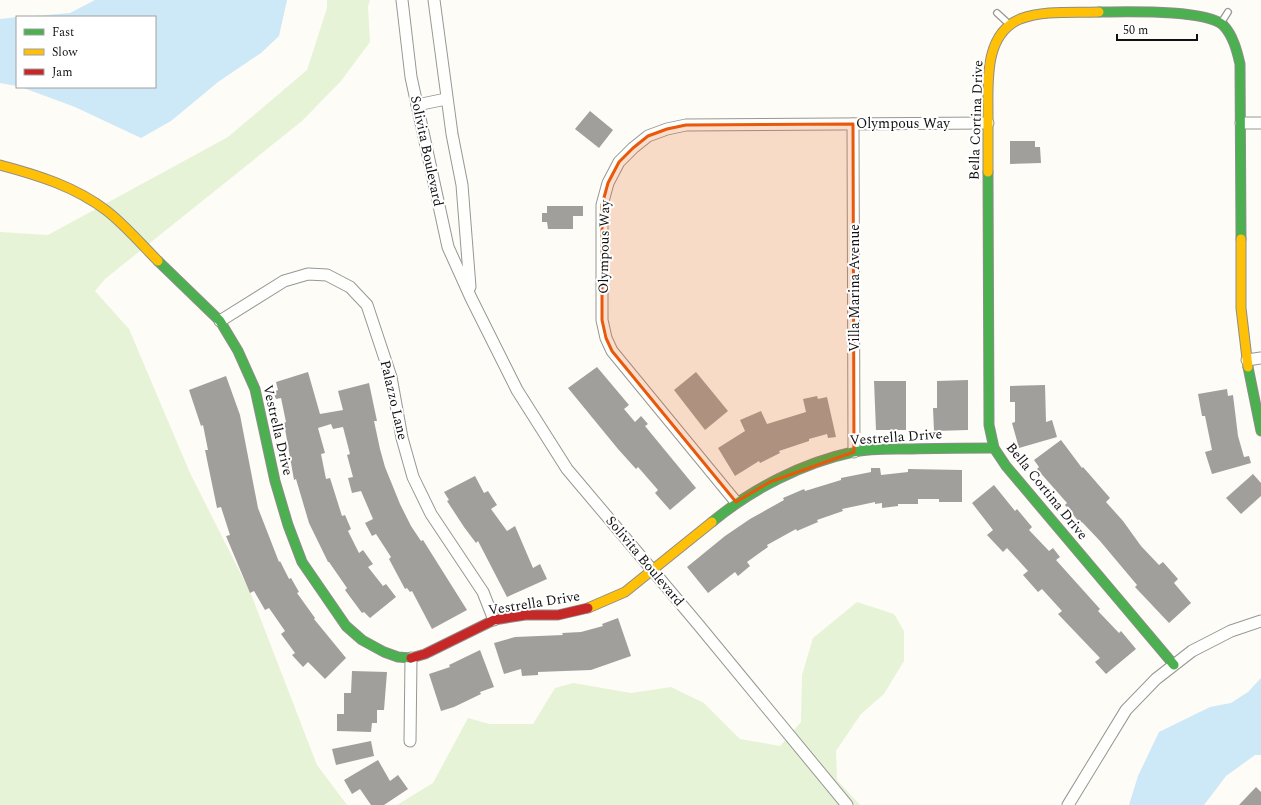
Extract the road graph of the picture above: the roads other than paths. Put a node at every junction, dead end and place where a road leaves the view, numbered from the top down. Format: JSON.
{"nodes":[{"id":1,"x":402,"y":0,"type":"edge"},
{"id":2,"x":434,"y":0,"type":"edge"},
{"id":3,"x":1228,"y":12,"type":"dead end"},
{"id":4,"x":997,"y":13,"type":"dead end"},
{"id":5,"x":1221,"y":23,"type":"junction"},
{"id":6,"x":1009,"y":25,"type":"junction"},
{"id":7,"x":446,"y":99,"type":"junction"},
{"id":8,"x":417,"y":105,"type":"junction"},
{"id":9,"x":988,"y":123,"type":"junction"},
{"id":10,"x":1241,"y":123,"type":"junction"},
{"id":11,"x":1261,"y":123,"type":"edge"},
{"id":12,"x":853,"y":124,"type":"junction"},
{"id":13,"x":0,"y":165,"type":"edge"},
{"id":14,"x":471,"y":298,"type":"junction"},
{"id":15,"x":220,"y":321,"type":"junction"},
{"id":16,"x":1261,"y":358,"type":"edge"},
{"id":17,"x":1247,"y":360,"type":"junction"},
{"id":18,"x":1261,"y":431,"type":"edge"},
{"id":19,"x":994,"y":448,"type":"junction"},
{"id":20,"x":854,"y":452,"type":"junction"},
{"id":21,"x":736,"y":502,"type":"junction"},
{"id":22,"x":653,"y":571,"type":"junction"},
{"id":23,"x":494,"y":620,"type":"junction"},
{"id":24,"x":1261,"y":621,"type":"edge"},
{"id":25,"x":411,"y":658,"type":"junction"},
{"id":26,"x":1174,"y":665,"type":"junction"},
{"id":27,"x":410,"y":741,"type":"dead end"},
{"id":28,"x":847,"y":805,"type":"edge"},
{"id":29,"x":1068,"y":805,"type":"edge"}],
"edges":[{"from":1,"to":8,"type":"street","name":"Solivita Boulevard"},
{"from":2,"to":7,"type":"street","name":"Solivita Boulevard"},
{"from":3,"to":5,"type":"lane"},
{"from":4,"to":6,"type":"lane"},
{"from":5,"to":6,"type":"street","name":"Bella Cortina Drive"},
{"from":5,"to":10,"type":"street"},
{"from":6,"to":9,"type":"street","name":"Bella Cortina Drive"},
{"from":7,"to":8,"type":"street"},
{"from":7,"to":14,"type":"street","name":"Solivita Boulevard"},
{"from":8,"to":14,"type":"street","name":"Solivita Boulevard"},
{"from":9,"to":12,"type":"street","name":"Olympous Way"},
{"from":9,"to":19,"type":"street","name":"Bella Cortina Drive"},
{"from":10,"to":11,"type":"street"},
{"from":10,"to":17,"type":"street"},
{"from":12,"to":20,"type":"street","name":"Villa Marina Avenue"},
{"from":12,"to":21,"type":"street","name":"Olympous Way"},
{"from":13,"to":15,"type":"street","name":"Vestrella Drive"},
{"from":14,"to":22,"type":"street","name":"Solivita Boulevard"},
{"from":15,"to":23,"type":"street","name":"Palazzo Lane"},
{"from":15,"to":25,"type":"street","name":"Vestrella Drive"},
{"from":16,"to":17,"type":"street"},
{"from":17,"to":18,"type":"street"},
{"from":19,"to":20,"type":"street","name":"Vestrella Drive"},
{"from":19,"to":26,"type":"street","name":"Bella Cortina Drive"},
{"from":20,"to":21,"type":"street","name":"Vestrella Drive"},
{"from":21,"to":22,"type":"street","name":"Vestrella Drive"},
{"from":22,"to":23,"type":"street","name":"Vestrella Drive"},
{"from":22,"to":28,"type":"street","name":"Solivita Boulevard"},
{"from":23,"to":25,"type":"street","name":"Vestrella Drive"},
{"from":24,"to":26,"type":"street"},
{"from":25,"to":27,"type":"street"},
{"from":26,"to":29,"type":"street"}]}
